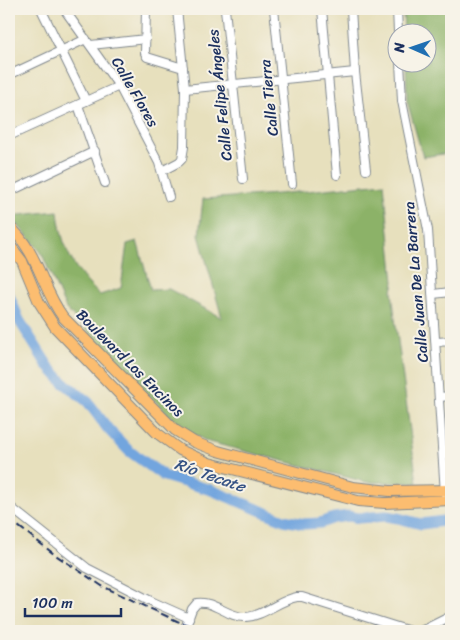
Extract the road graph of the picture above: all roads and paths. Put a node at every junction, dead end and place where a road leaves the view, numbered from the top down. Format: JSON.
{"nodes":[{"id":1,"x":41,"y":9,"type":"edge"},
{"id":2,"x":64,"y":9,"type":"edge"},
{"id":3,"x":146,"y":9,"type":"edge"},
{"id":4,"x":177,"y":9,"type":"edge"},
{"id":5,"x":225,"y":9,"type":"edge"},
{"id":6,"x":274,"y":9,"type":"edge"},
{"id":7,"x":322,"y":9,"type":"edge"},
{"id":8,"x":351,"y":9,"type":"edge"},
{"id":9,"x":396,"y":9,"type":"edge"},
{"id":10,"x":397,"y":22,"type":"edge"},
{"id":11,"x":146,"y":39,"type":"junction"},
{"id":12,"x":89,"y":42,"type":"junction"},
{"id":13,"x":62,"y":51,"type":"junction"},
{"id":14,"x":183,"y":68,"type":"junction"},
{"id":15,"x":355,"y":72,"type":"junction"},
{"id":16,"x":401,"y":72,"type":"edge"},
{"id":17,"x":329,"y":74,"type":"junction"},
{"id":18,"x":9,"y":75,"type":"edge"},
{"id":19,"x":280,"y":80,"type":"junction"},
{"id":20,"x":233,"y":84,"type":"junction"},
{"id":21,"x":119,"y":86,"type":"junction"},
{"id":22,"x":185,"y":90,"type":"junction"},
{"id":23,"x":82,"y":103,"type":"junction"},
{"id":24,"x":9,"y":136,"type":"edge"},
{"id":25,"x":95,"y":151,"type":"junction"},
{"id":26,"x":366,"y":170,"type":"dead end"},
{"id":27,"x":162,"y":171,"type":"junction"},
{"id":28,"x":337,"y":175,"type":"dead end"},
{"id":29,"x":243,"y":179,"type":"dead end"},
{"id":30,"x":105,"y":183,"type":"dead end"},
{"id":31,"x":292,"y":184,"type":"dead end"},
{"id":32,"x":9,"y":192,"type":"edge"},
{"id":33,"x":169,"y":197,"type":"dead end"},
{"id":34,"x":9,"y":226,"type":"edge"},
{"id":35,"x":9,"y":244,"type":"edge"},
{"id":36,"x":451,"y":292,"type":"edge"},
{"id":37,"x":433,"y":294,"type":"junction"},
{"id":38,"x":436,"y":342,"type":"junction"},
{"id":39,"x":451,"y":342,"type":"edge"},
{"id":40,"x":451,"y":396,"type":"edge"},
{"id":41,"x":439,"y":397,"type":"junction"},
{"id":42,"x":447,"y":450,"type":"edge"},
{"id":43,"x":448,"y":495,"type":"edge"},
{"id":44,"x":9,"y":506,"type":"edge"},
{"id":45,"x":451,"y":616,"type":"edge"},
{"id":46,"x":189,"y":618,"type":"junction"},
{"id":47,"x":184,"y":631,"type":"edge"},
{"id":48,"x":410,"y":631,"type":"edge"},
{"id":49,"x":421,"y":631,"type":"edge"}],
"edges":[{"from":1,"to":13,"type":"street"},
{"from":2,"to":12,"type":"street","name":"Calle Flores"},
{"from":3,"to":11,"type":"street"},
{"from":4,"to":14,"type":"street"},
{"from":5,"to":20,"type":"street","name":"Calle Felipe Ángeles"},
{"from":6,"to":19,"type":"street","name":"Calle Tierra"},
{"from":7,"to":17,"type":"street"},
{"from":8,"to":15,"type":"street"},
{"from":9,"to":10,"type":"street"},
{"from":11,"to":12,"type":"street"},
{"from":11,"to":14,"type":"street"},
{"from":12,"to":13,"type":"street"},
{"from":12,"to":21,"type":"street","name":"Calle Flores"},
{"from":13,"to":18,"type":"street"},
{"from":13,"to":23,"type":"street"},
{"from":14,"to":22,"type":"street"},
{"from":15,"to":17,"type":"street"},
{"from":15,"to":26,"type":"street"},
{"from":16,"to":37,"type":"street","name":"Calle Juan De La Barrera"},
{"from":17,"to":19,"type":"street"},
{"from":17,"to":28,"type":"street"},
{"from":19,"to":20,"type":"street"},
{"from":19,"to":31,"type":"street","name":"Calle Tierra"},
{"from":20,"to":22,"type":"street"},
{"from":20,"to":29,"type":"street","name":"Calle Felipe Ángeles"},
{"from":21,"to":23,"type":"street"},
{"from":21,"to":27,"type":"street","name":"Calle Flores"},
{"from":22,"to":27,"type":"street"},
{"from":23,"to":24,"type":"street"},
{"from":23,"to":25,"type":"street"},
{"from":25,"to":30,"type":"street"},
{"from":25,"to":32,"type":"street"},
{"from":27,"to":33,"type":"street","name":"Calle Flores"},
{"from":34,"to":43,"type":"main road","name":"Boulevard Los Encinos"},
{"from":35,"to":43,"type":"main road","name":"Boulevard Los Encinos"},
{"from":36,"to":37,"type":"street"},
{"from":37,"to":38,"type":"street","name":"Calle Juan De La Barrera"},
{"from":38,"to":39,"type":"street"},
{"from":38,"to":41,"type":"street","name":"Calle Juan De La Barrera"},
{"from":40,"to":41,"type":"street"},
{"from":41,"to":42,"type":"street","name":"Calle Juan De La Barrera"},
{"from":42,"to":43,"type":"street","name":"Calle Juan De La Barrera"},
{"from":44,"to":46,"type":"street"},
{"from":45,"to":49,"type":"street"},
{"from":46,"to":47,"type":"street"},
{"from":46,"to":48,"type":"street"}]}
